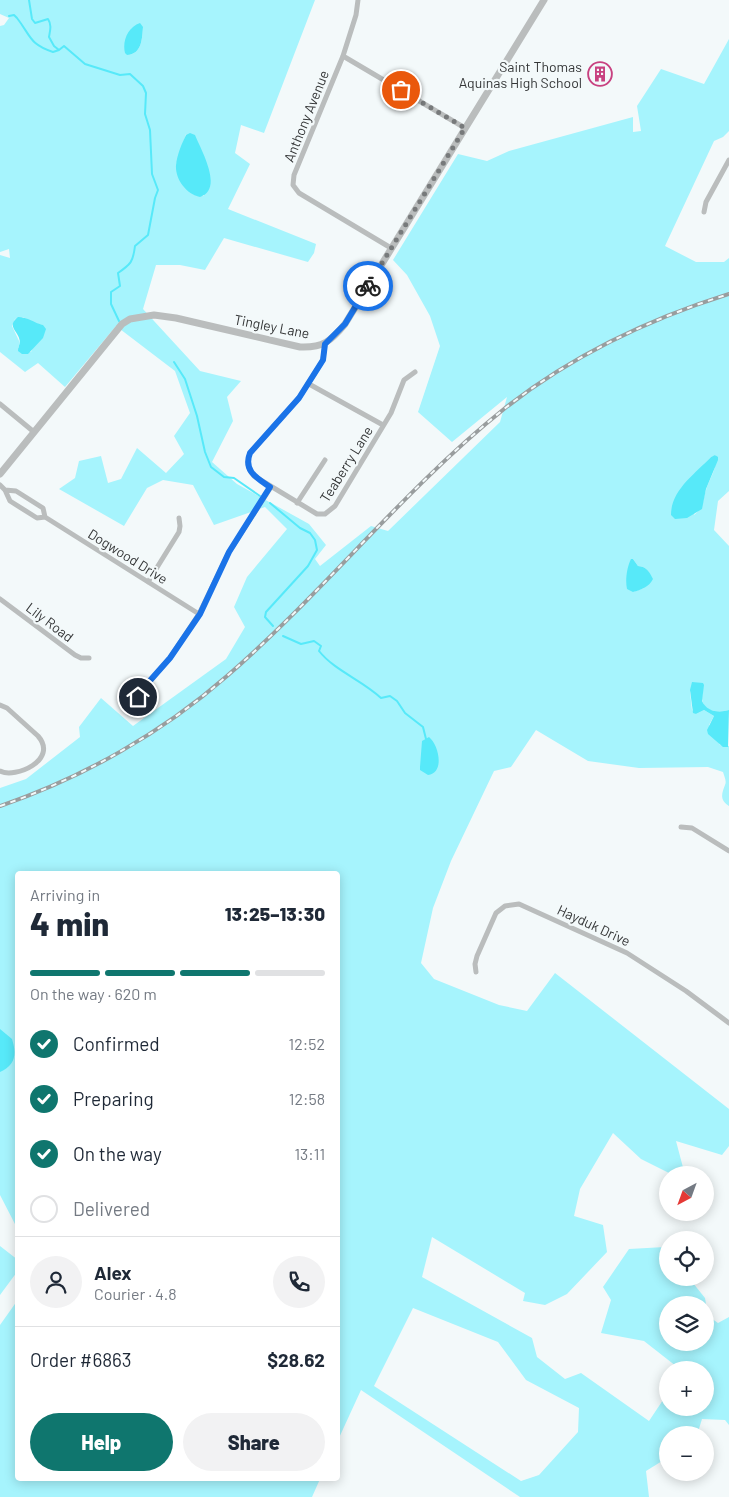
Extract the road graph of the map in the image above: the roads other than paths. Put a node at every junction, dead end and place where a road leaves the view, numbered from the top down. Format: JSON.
{"nodes":[{"id":1,"x":358,"y":0,"type":"edge"},
{"id":2,"x":544,"y":0,"type":"edge"},
{"id":3,"x":343,"y":56,"type":"junction"},
{"id":4,"x":465,"y":128,"type":"junction"},
{"id":5,"x":729,"y":160,"type":"edge"},
{"id":6,"x":704,"y":212,"type":"dead end"},
{"id":7,"x":391,"y":248,"type":"junction"},
{"id":8,"x":325,"y":344,"type":"junction"},
{"id":9,"x":415,"y":372,"type":"dead end"},
{"id":10,"x":309,"y":384,"type":"junction"},
{"id":11,"x":0,"y":404,"type":"edge"},
{"id":12,"x":383,"y":425,"type":"junction"},
{"id":13,"x":34,"y":432,"type":"junction"},
{"id":14,"x":325,"y":460,"type":"dead end"},
{"id":15,"x":0,"y":474,"type":"edge"},
{"id":16,"x":0,"y":486,"type":"edge"},
{"id":17,"x":270,"y":487,"type":"junction"},
{"id":18,"x":5,"y":490,"type":"junction"},
{"id":19,"x":297,"y":503,"type":"junction"},
{"id":20,"x":45,"y":517,"type":"junction"},
{"id":21,"x":179,"y":518,"type":"dead end"},
{"id":22,"x":148,"y":582,"type":"junction"},
{"id":23,"x":0,"y":598,"type":"edge"},
{"id":24,"x":200,"y":614,"type":"junction"},
{"id":25,"x":89,"y":658,"type":"dead end"},
{"id":26,"x":0,"y":704,"type":"edge"},
{"id":27,"x":130,"y":711,"type":"dead end"},
{"id":28,"x":0,"y":771,"type":"edge"},
{"id":29,"x":682,"y":827,"type":"dead end"},
{"id":30,"x":729,"y":851,"type":"edge"},
{"id":31,"x":476,"y":972,"type":"dead end"},
{"id":32,"x":729,"y":1023,"type":"edge"}],
"edges":[{"from":1,"to":3,"type":"street","name":"Anthony Avenue"},
{"from":2,"to":4,"type":"street","name":"Tingley Lane"},
{"from":3,"to":4,"type":"street"},
{"from":3,"to":7,"type":"street","name":"Anthony Avenue"},
{"from":4,"to":7,"type":"street","name":"Tingley Lane"},
{"from":5,"to":6,"type":"street"},
{"from":7,"to":8,"type":"street","name":"Tingley Lane"},
{"from":8,"to":10,"type":"street","name":"Teaberry Lane"},
{"from":8,"to":13,"type":"street","name":"Tingley Lane"},
{"from":9,"to":12,"type":"street","name":"Teaberry Lane"},
{"from":10,"to":12,"type":"street"},
{"from":10,"to":17,"type":"street","name":"Teaberry Lane"},
{"from":11,"to":13,"type":"street"},
{"from":12,"to":19,"type":"street","name":"Teaberry Lane"},
{"from":13,"to":15,"type":"street","name":"Tingley Lane"},
{"from":14,"to":19,"type":"street"},
{"from":16,"to":18,"type":"street","name":"Dogwood Drive"},
{"from":17,"to":19,"type":"street","name":"Teaberry Lane"},
{"from":17,"to":24,"type":"street"},
{"from":18,"to":20,"type":"street","name":"Dogwood Drive"},
{"from":18,"to":20,"type":"street","name":"Dogwood Drive"},
{"from":20,"to":22,"type":"street","name":"Dogwood Drive"},
{"from":21,"to":22,"type":"street"},
{"from":22,"to":24,"type":"street","name":"Dogwood Drive"},
{"from":23,"to":25,"type":"street","name":"Lily Road"},
{"from":24,"to":27,"type":"street"},
{"from":26,"to":28,"type":"street"},
{"from":29,"to":30,"type":"street"},
{"from":31,"to":32,"type":"street","name":"Hayduk Drive"}]}
